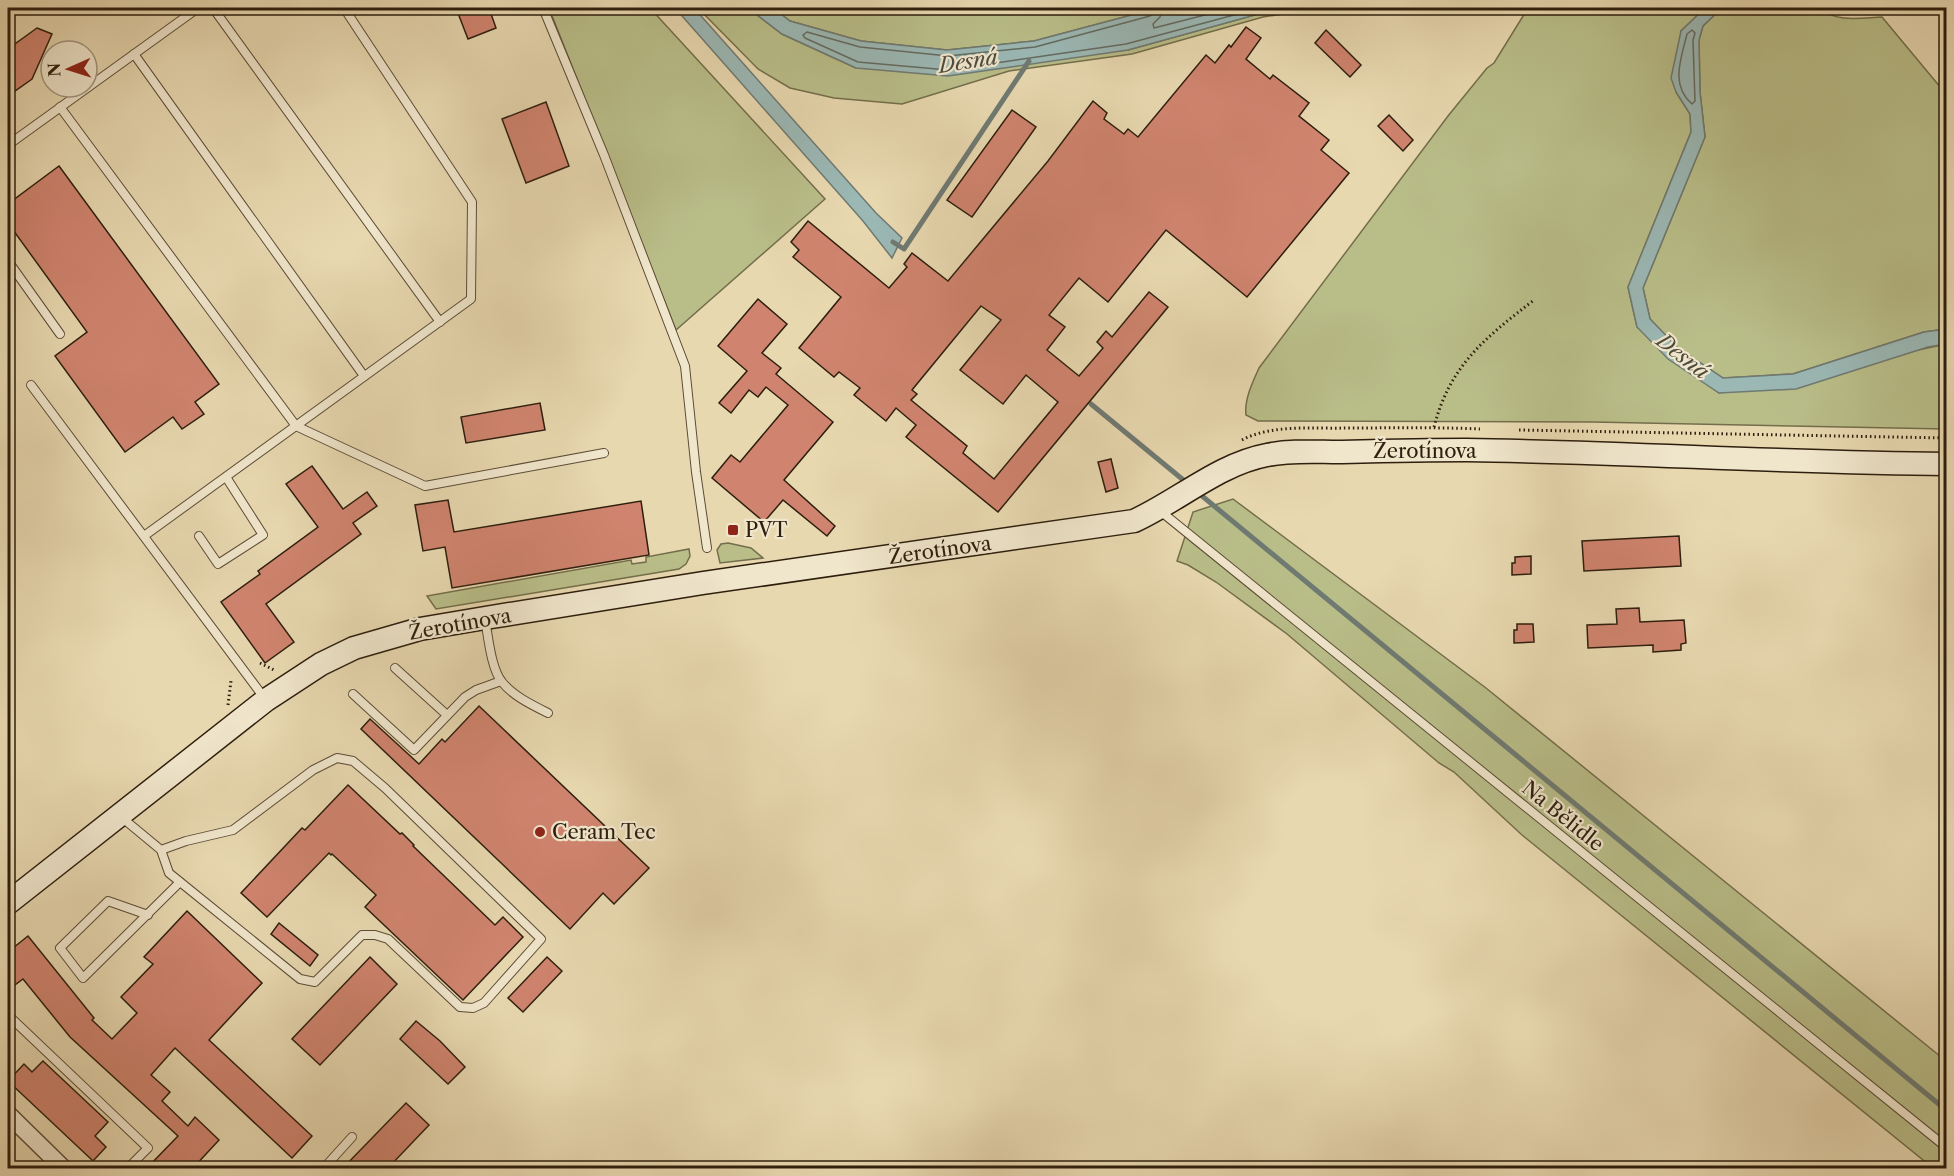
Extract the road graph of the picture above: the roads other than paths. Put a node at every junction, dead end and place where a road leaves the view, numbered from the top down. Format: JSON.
{"nodes":[{"id":1,"x":198,"y":8,"type":"edge"},
{"id":2,"x":213,"y":8,"type":"edge"},
{"id":3,"x":344,"y":8,"type":"edge"},
{"id":4,"x":543,"y":8,"type":"edge"},
{"id":5,"x":134,"y":54,"type":"junction"},
{"id":6,"x":60,"y":107,"type":"junction"},
{"id":7,"x":8,"y":145,"type":"edge"},
{"id":8,"x":8,"y":261,"type":"edge"},
{"id":9,"x":440,"y":322,"type":"junction"},
{"id":10,"x":60,"y":334,"type":"dead end"},
{"id":11,"x":364,"y":376,"type":"junction"},
{"id":12,"x":31,"y":385,"type":"dead end"},
{"id":13,"x":296,"y":426,"type":"junction"},
{"id":14,"x":604,"y":453,"type":"dead end"},
{"id":15,"x":1947,"y":464,"type":"edge"},
{"id":16,"x":226,"y":477,"type":"junction"},
{"id":17,"x":1159,"y":510,"type":"junction"},
{"id":18,"x":144,"y":536,"type":"junction"},
{"id":19,"x":199,"y":536,"type":"dead end"},
{"id":20,"x":706,"y":548,"type":"dead end"},
{"id":21,"x":484,"y":618,"type":"junction"},
{"id":22,"x":395,"y":668,"type":"dead end"},
{"id":23,"x":501,"y":681,"type":"junction"},
{"id":24,"x":353,"y":694,"type":"dead end"},
{"id":25,"x":266,"y":700,"type":"junction"},
{"id":26,"x":548,"y":713,"type":"dead end"},
{"id":27,"x":447,"y":716,"type":"junction"},
{"id":28,"x":119,"y":816,"type":"junction"},
{"id":29,"x":161,"y":850,"type":"junction"},
{"id":30,"x":180,"y":882,"type":"junction"},
{"id":31,"x":8,"y":903,"type":"edge"},
{"id":32,"x":148,"y":915,"type":"junction"},
{"id":33,"x":8,"y":1015,"type":"edge"},
{"id":34,"x":8,"y":1114,"type":"edge"},
{"id":35,"x":352,"y":1137,"type":"dead end"},
{"id":36,"x":1947,"y":1147,"type":"edge"},
{"id":37,"x":63,"y":1168,"type":"edge"},
{"id":38,"x":128,"y":1168,"type":"edge"},
{"id":39,"x":324,"y":1168,"type":"edge"}],
"edges":[{"from":1,"to":5,"type":"lane"},
{"from":2,"to":9,"type":"lane"},
{"from":3,"to":9,"type":"lane"},
{"from":4,"to":20,"type":"lane"},
{"from":5,"to":6,"type":"lane"},
{"from":5,"to":11,"type":"lane"},
{"from":6,"to":7,"type":"lane"},
{"from":6,"to":13,"type":"lane"},
{"from":8,"to":10,"type":"lane"},
{"from":9,"to":11,"type":"lane"},
{"from":11,"to":13,"type":"lane"},
{"from":12,"to":18,"type":"lane"},
{"from":13,"to":14,"type":"lane"},
{"from":13,"to":16,"type":"lane"},
{"from":15,"to":17,"type":"street","name":"Žerotínova"},
{"from":16,"to":18,"type":"lane"},
{"from":16,"to":19,"type":"lane"},
{"from":17,"to":21,"type":"street","name":"Žerotínova"},
{"from":17,"to":36,"type":"lane","name":"Na Bělidle"},
{"from":18,"to":25,"type":"lane"},
{"from":21,"to":23,"type":"lane"},
{"from":21,"to":25,"type":"street","name":"Žerotínova"},
{"from":22,"to":27,"type":"lane"},
{"from":23,"to":26,"type":"lane"},
{"from":23,"to":27,"type":"lane"},
{"from":24,"to":27,"type":"lane"},
{"from":25,"to":28,"type":"street","name":"Žerotínova"},
{"from":28,"to":29,"type":"lane"},
{"from":28,"to":31,"type":"street","name":"Žerotínova"},
{"from":29,"to":30,"type":"lane"},
{"from":29,"to":30,"type":"lane"},
{"from":30,"to":32,"type":"lane"},
{"from":32,"to":32,"type":"lane"},
{"from":33,"to":38,"type":"lane"},
{"from":34,"to":37,"type":"street"},
{"from":35,"to":39,"type":"lane"}]}
